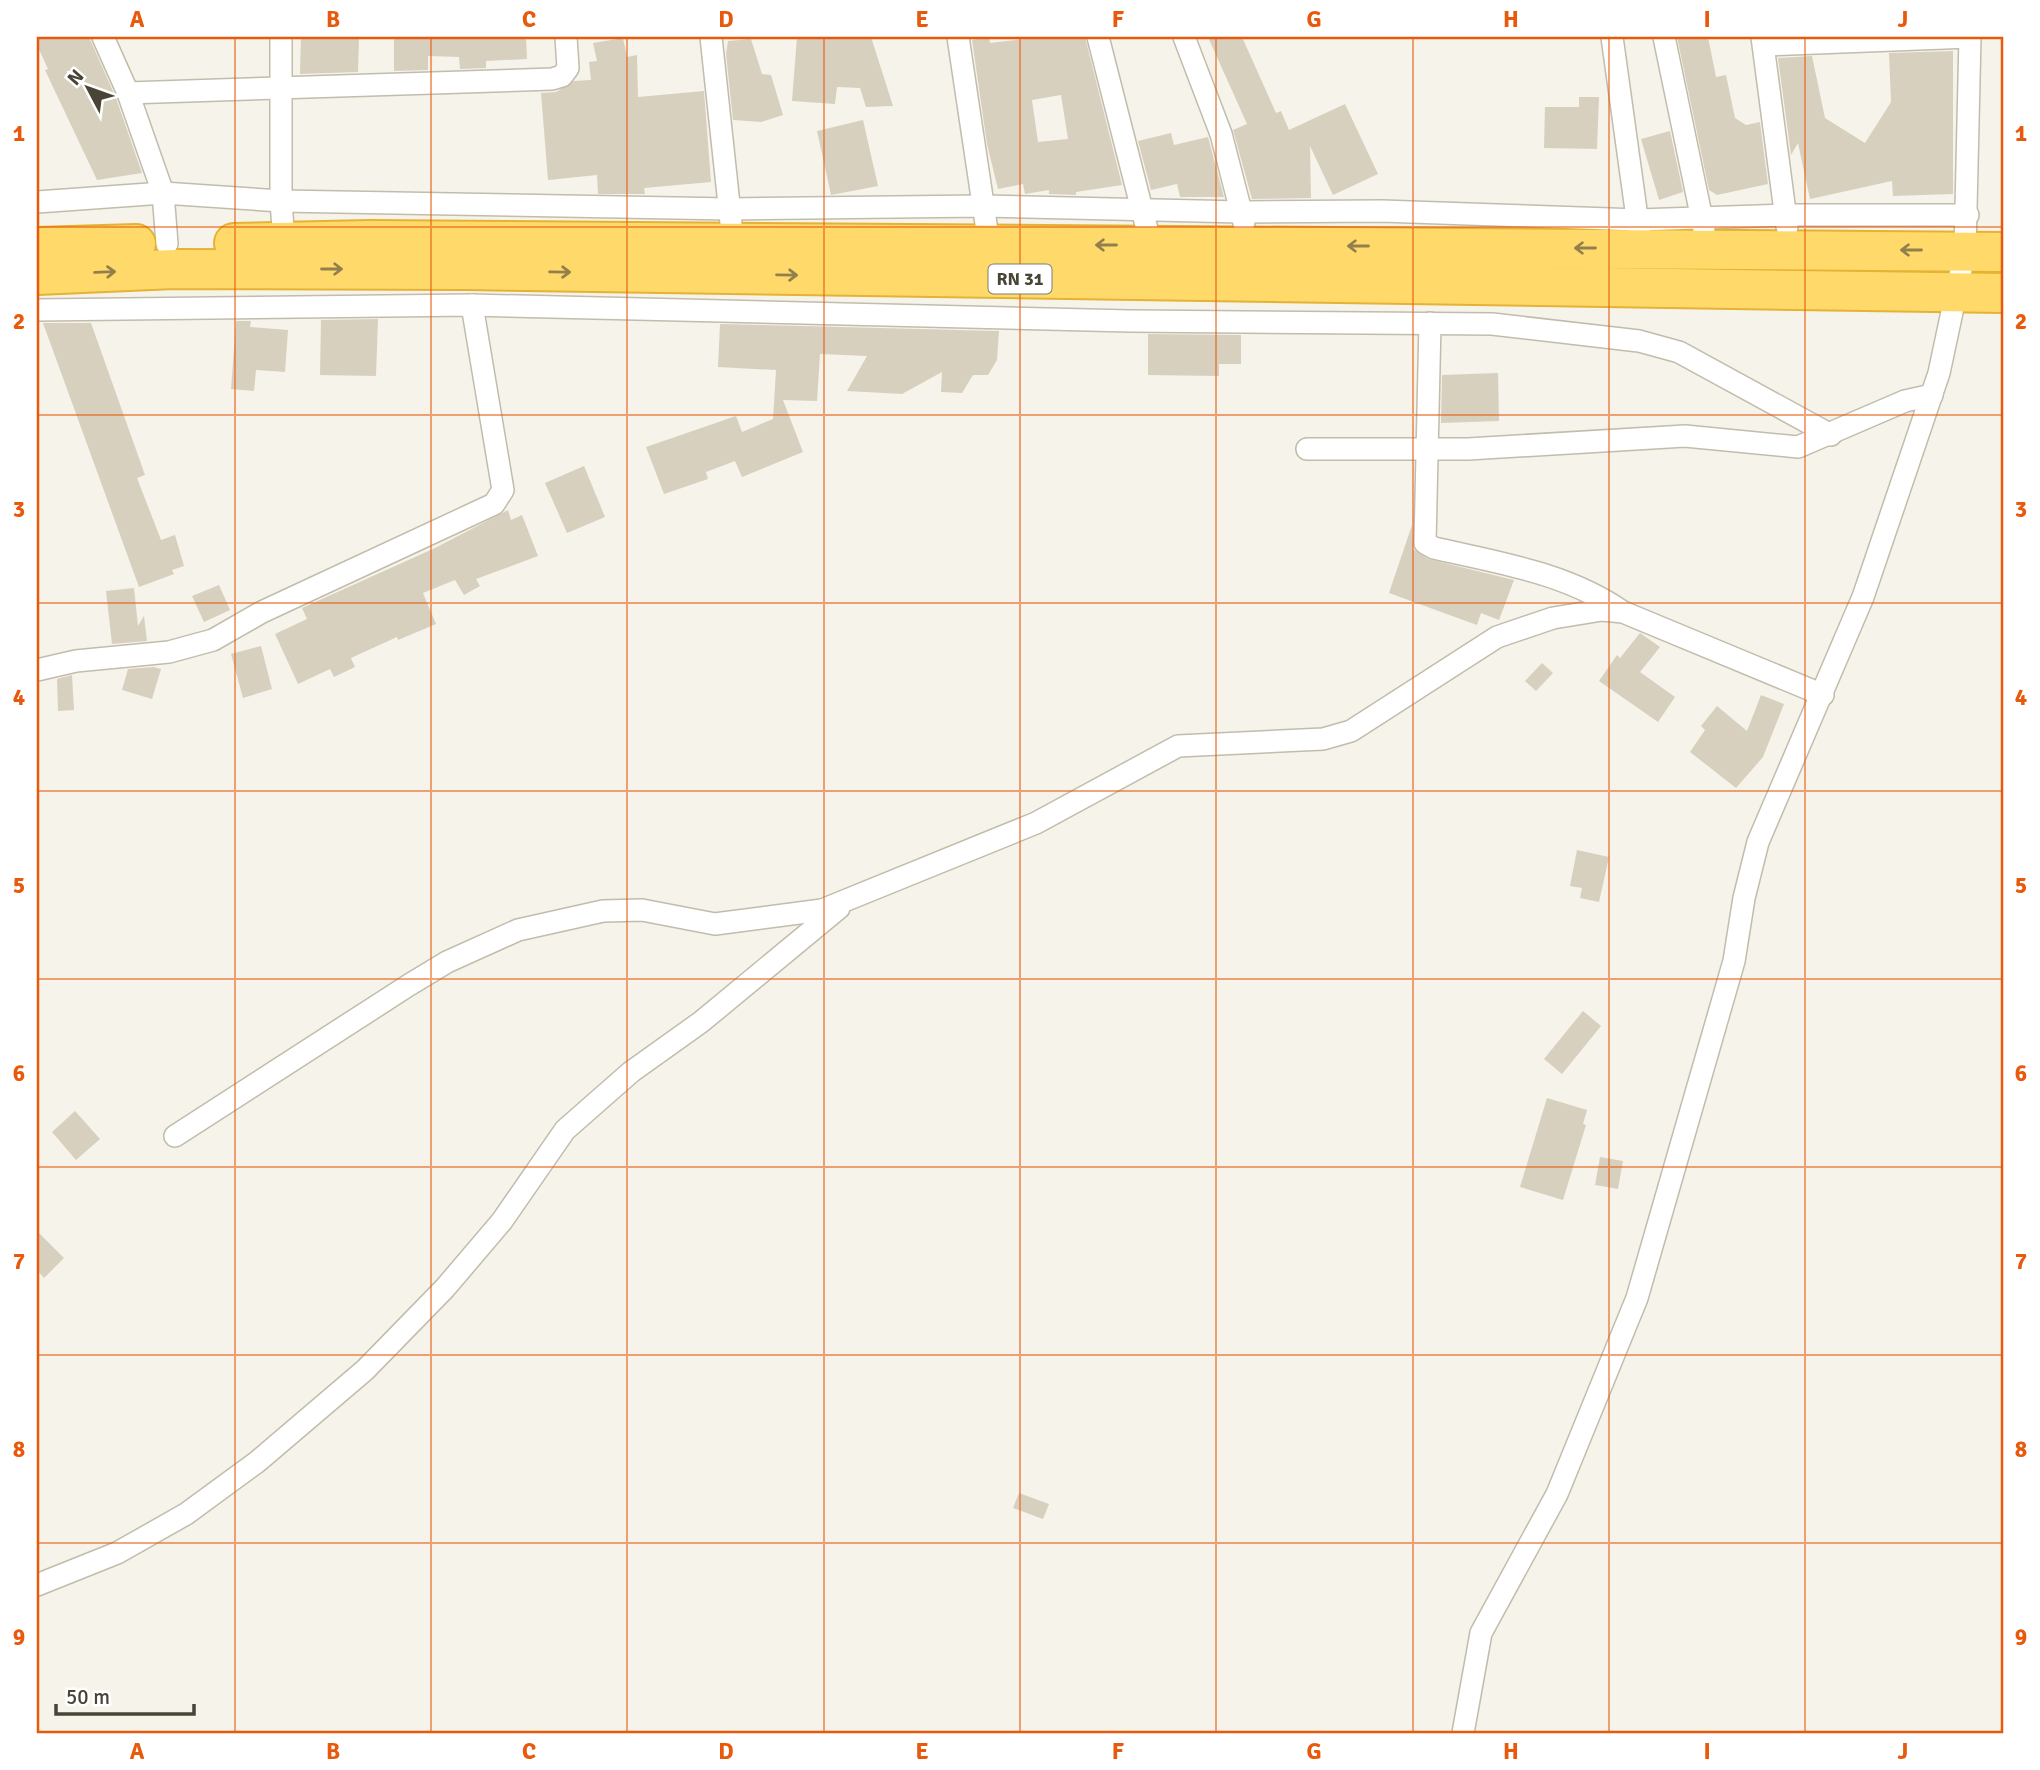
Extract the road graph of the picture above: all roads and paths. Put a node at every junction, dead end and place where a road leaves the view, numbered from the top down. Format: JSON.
{"nodes":[{"id":1,"x":103,"y":37,"type":"edge"},
{"id":2,"x":281,"y":37,"type":"edge"},
{"id":3,"x":566,"y":37,"type":"edge"},
{"id":4,"x":712,"y":37,"type":"edge"},
{"id":5,"x":958,"y":37,"type":"edge"},
{"id":6,"x":1098,"y":37,"type":"edge"},
{"id":7,"x":1184,"y":37,"type":"edge"},
{"id":8,"x":1612,"y":37,"type":"edge"},
{"id":9,"x":1664,"y":37,"type":"edge"},
{"id":10,"x":1970,"y":37,"type":"edge"},
{"id":11,"x":1763,"y":41,"type":"edge"},
{"id":12,"x":281,"y":89,"type":"junction"},
{"id":13,"x":128,"y":93,"type":"junction"},
{"id":14,"x":163,"y":194,"type":"junction"},
{"id":15,"x":281,"y":201,"type":"junction"},
{"id":16,"x":37,"y":202,"type":"edge"},
{"id":17,"x":983,"y":206,"type":"junction"},
{"id":18,"x":1141,"y":209,"type":"junction"},
{"id":19,"x":731,"y":225,"type":"junction"},
{"id":20,"x":1246,"y":229,"type":"junction"},
{"id":21,"x":1788,"y":232,"type":"junction"},
{"id":22,"x":1705,"y":233,"type":"junction"},
{"id":23,"x":1967,"y":233,"type":"junction"},
{"id":24,"x":1639,"y":234,"type":"junction"},
{"id":25,"x":284,"y":242,"type":"junction"},
{"id":26,"x":167,"y":244,"type":"junction"},
{"id":27,"x":989,"y":244,"type":"junction"},
{"id":28,"x":1151,"y":245,"type":"junction"},
{"id":29,"x":37,"y":247,"type":"edge"},
{"id":30,"x":2003,"y":252,"type":"edge"},
{"id":31,"x":37,"y":275,"type":"edge"},
{"id":32,"x":1958,"y":293,"type":"junction"},
{"id":33,"x":2003,"y":293,"type":"edge"},
{"id":34,"x":472,"y":305,"type":"junction"},
{"id":35,"x":37,"y":310,"type":"edge"},
{"id":36,"x":1430,"y":323,"type":"junction"},
{"id":37,"x":1932,"y":395,"type":"junction"},
{"id":38,"x":1830,"y":435,"type":"junction"},
{"id":39,"x":1307,"y":449,"type":"dead end"},
{"id":40,"x":1428,"y":449,"type":"junction"},
{"id":41,"x":1623,"y":612,"type":"junction"},
{"id":42,"x":37,"y":670,"type":"edge"},
{"id":43,"x":1823,"y":695,"type":"junction"},
{"id":44,"x":849,"y":900,"type":"junction"},
{"id":45,"x":175,"y":1136,"type":"dead end"},
{"id":46,"x":37,"y":1584,"type":"edge"},
{"id":47,"x":1463,"y":1733,"type":"edge"}],
"edges":[{"from":1,"to":13,"type":"street"},
{"from":2,"to":12,"type":"street"},
{"from":3,"to":12,"type":"street"},
{"from":4,"to":19,"type":"street"},
{"from":5,"to":17,"type":"street"},
{"from":6,"to":18,"type":"street"},
{"from":7,"to":20,"type":"street"},
{"from":8,"to":24,"type":"street"},
{"from":9,"to":22,"type":"street"},
{"from":10,"to":11,"type":"street"},
{"from":10,"to":23,"type":"street"},
{"from":11,"to":21,"type":"street"},
{"from":12,"to":13,"type":"street"},
{"from":12,"to":15,"type":"street"},
{"from":13,"to":14,"type":"street"},
{"from":14,"to":15,"type":"street"},
{"from":14,"to":16,"type":"street"},
{"from":14,"to":26,"type":"street"},
{"from":15,"to":19,"type":"street"},
{"from":15,"to":25,"type":"street"},
{"from":17,"to":18,"type":"street"},
{"from":17,"to":19,"type":"street"},
{"from":17,"to":27,"type":"street"},
{"from":18,"to":20,"type":"street"},
{"from":18,"to":28,"type":"street"},
{"from":19,"to":25,"type":"highway","number":"RN 31"},
{"from":19,"to":27,"type":"highway","number":"RN 31"},
{"from":20,"to":24,"type":"highway","number":"RN 31"},
{"from":20,"to":28,"type":"highway","number":"RN 31"},
{"from":21,"to":22,"type":"highway","number":"RN 31"},
{"from":21,"to":23,"type":"highway","number":"RN 31"},
{"from":22,"to":24,"type":"highway","number":"RN 31"},
{"from":23,"to":30,"type":"highway","number":"RN 31"},
{"from":23,"to":32,"type":"street"},
{"from":25,"to":26,"type":"highway","number":"RN 31"},
{"from":26,"to":29,"type":"highway","number":"RN 31"},
{"from":28,"to":27,"type":"highway","number":"RN 31","one_way":true},
{"from":31,"to":32,"type":"highway","number":"RN 31","one_way":true},
{"from":32,"to":33,"type":"highway","number":"RN 31"},
{"from":32,"to":37,"type":"street"},
{"from":34,"to":35,"type":"street"},
{"from":34,"to":36,"type":"street"},
{"from":34,"to":42,"type":"street"},
{"from":36,"to":38,"type":"street"},
{"from":36,"to":40,"type":"street"},
{"from":37,"to":38,"type":"street"},
{"from":37,"to":43,"type":"street"},
{"from":38,"to":40,"type":"street"},
{"from":39,"to":40,"type":"street"},
{"from":40,"to":41,"type":"street"},
{"from":41,"to":43,"type":"street"},
{"from":41,"to":44,"type":"street"},
{"from":43,"to":47,"type":"street"},
{"from":44,"to":45,"type":"street"},
{"from":44,"to":46,"type":"street"}]}
